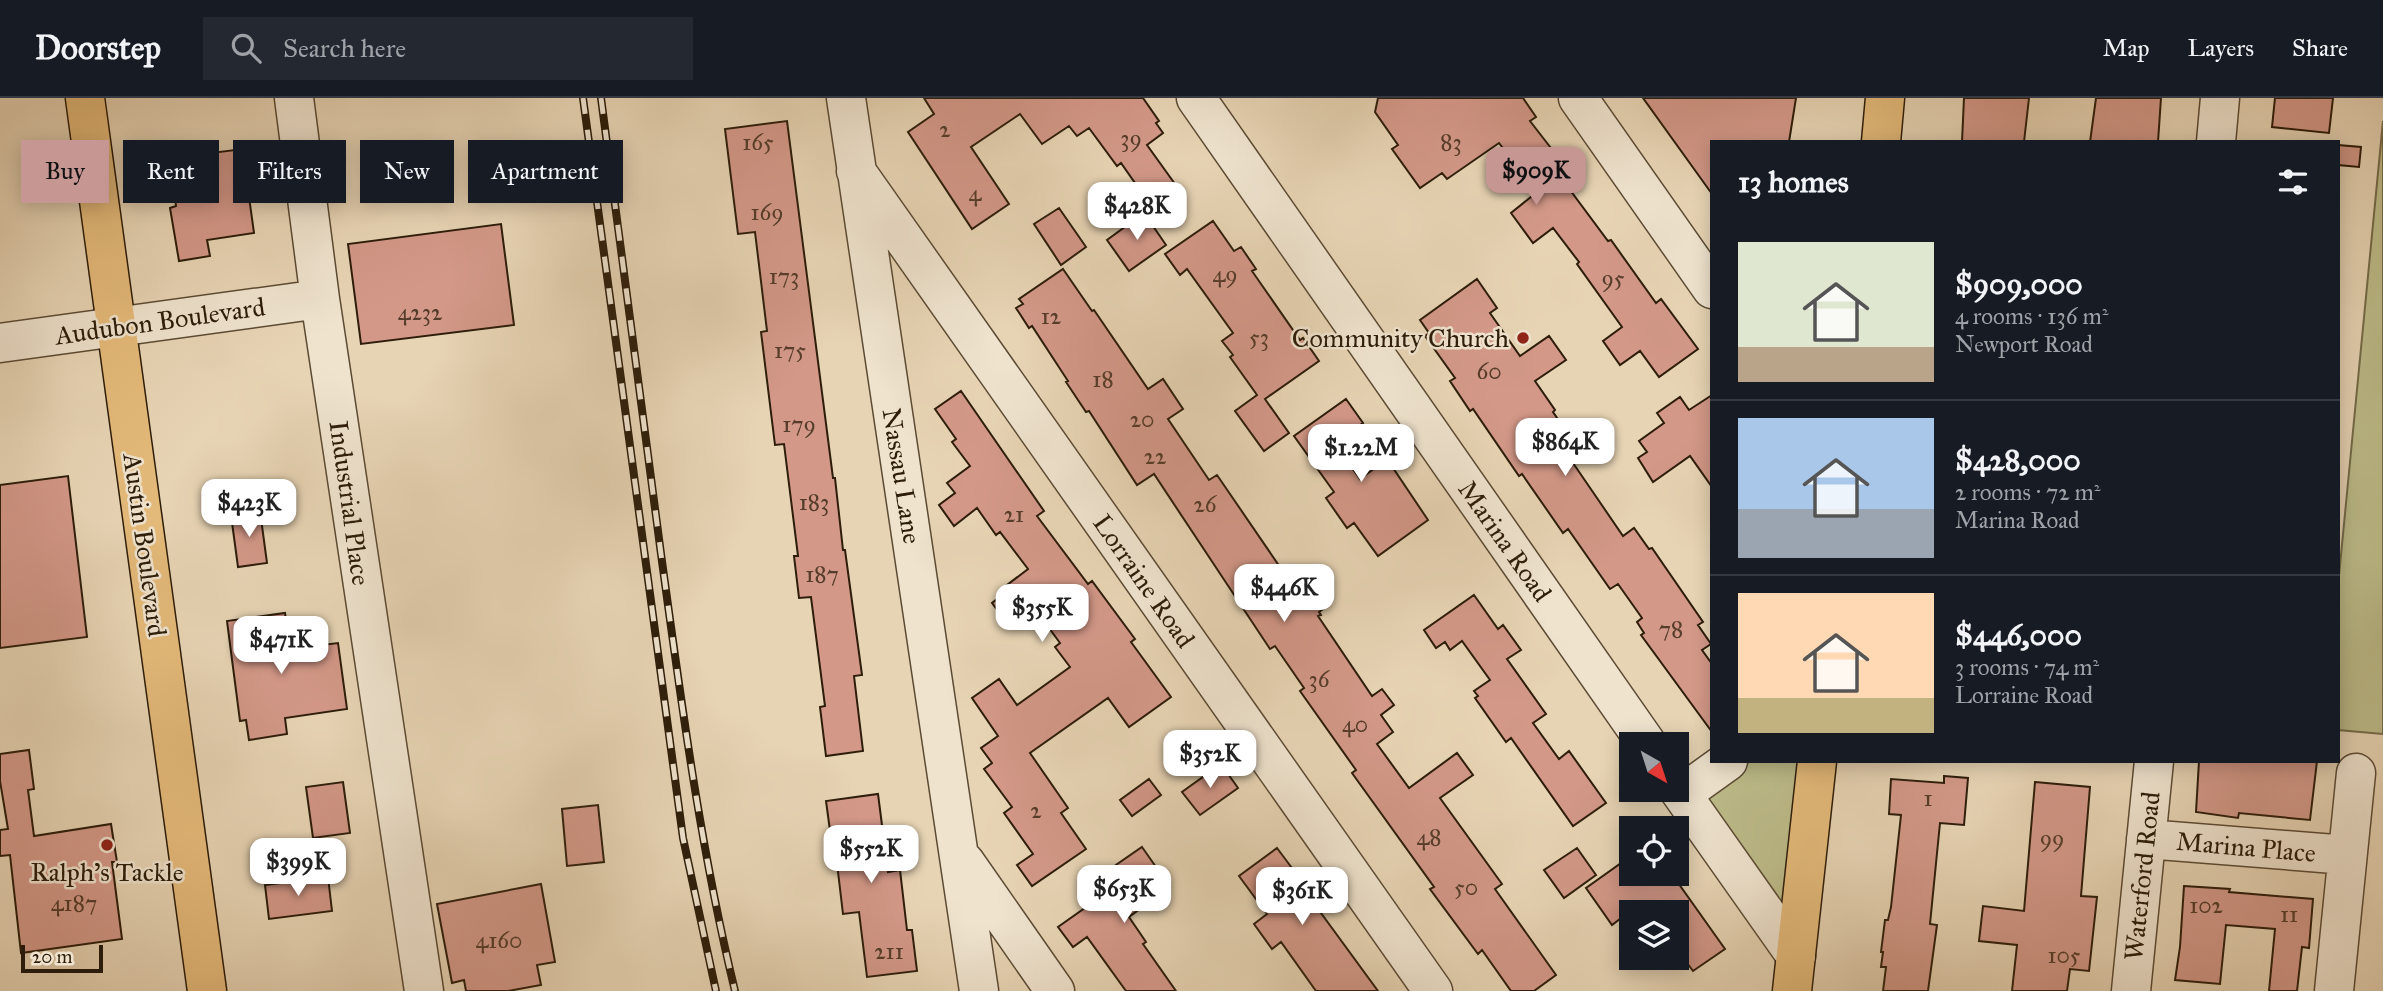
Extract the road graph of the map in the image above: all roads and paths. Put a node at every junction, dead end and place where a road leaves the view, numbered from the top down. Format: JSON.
{"nodes":[{"id":1,"x":85,"y":98,"type":"edge"},
{"id":2,"x":294,"y":98,"type":"edge"},
{"id":3,"x":846,"y":98,"type":"edge"},
{"id":4,"x":1196,"y":98,"type":"edge"},
{"id":5,"x":1578,"y":98,"type":"edge"},
{"id":6,"x":1885,"y":98,"type":"edge"},
{"id":7,"x":2220,"y":98,"type":"edge"},
{"id":8,"x":1881,"y":140,"type":"edge"},
{"id":9,"x":2216,"y":140,"type":"edge"},
{"id":10,"x":856,"y":171,"type":"junction"},
{"id":11,"x":1710,"y":286,"type":"edge"},
{"id":12,"x":320,"y":299,"type":"junction"},
{"id":13,"x":115,"y":327,"type":"junction"},
{"id":14,"x":0,"y":343,"type":"edge"},
{"id":15,"x":1639,"y":732,"type":"edge"},
{"id":16,"x":1725,"y":763,"type":"edge"},
{"id":17,"x":1818,"y":763,"type":"edge"},
{"id":18,"x":2154,"y":763,"type":"edge"},
{"id":19,"x":2356,"y":774,"type":"dead end"},
{"id":20,"x":1689,"y":784,"type":"edge"},
{"id":21,"x":1687,"y":802,"type":"edge"},
{"id":22,"x":2146,"y":839,"type":"junction"},
{"id":23,"x":960,"y":854,"type":"junction"},
{"id":24,"x":2347,"y":855,"type":"junction"},
{"id":25,"x":1794,"y":973,"type":"edge"},
{"id":26,"x":207,"y":991,"type":"edge"},
{"id":27,"x":424,"y":991,"type":"edge"},
{"id":28,"x":979,"y":991,"type":"edge"},
{"id":29,"x":1055,"y":991,"type":"edge"},
{"id":30,"x":1433,"y":991,"type":"edge"},
{"id":31,"x":2131,"y":991,"type":"edge"},
{"id":32,"x":2334,"y":991,"type":"edge"}],
"edges":[{"from":1,"to":13,"type":"main road","name":"Austin Boulevard"},
{"from":2,"to":12,"type":"street","name":"Industrial Place"},
{"from":3,"to":10,"type":"street","name":"Nassau Lane"},
{"from":4,"to":15,"type":"street","name":"Marina Road"},
{"from":5,"to":11,"type":"street"},
{"from":6,"to":8,"type":"main road"},
{"from":7,"to":9,"type":"street"},
{"from":10,"to":23,"type":"street","name":"Nassau Lane"},
{"from":10,"to":30,"type":"street","name":"Lorraine Road"},
{"from":12,"to":13,"type":"street","name":"Audubon Boulevard"},
{"from":12,"to":27,"type":"street","name":"Industrial Place"},
{"from":13,"to":14,"type":"street","name":"Audubon Boulevard"},
{"from":13,"to":26,"type":"main road","name":"Austin Boulevard"},
{"from":16,"to":20,"type":"street"},
{"from":17,"to":25,"type":"main road"},
{"from":18,"to":22,"type":"street","name":"Waterford Road"},
{"from":19,"to":24,"type":"street"},
{"from":21,"to":25,"type":"street"},
{"from":22,"to":24,"type":"street","name":"Marina Place"},
{"from":22,"to":31,"type":"street","name":"Waterford Road"},
{"from":23,"to":28,"type":"street","name":"Nassau Lane"},
{"from":23,"to":29,"type":"street"},
{"from":24,"to":32,"type":"street"}]}
